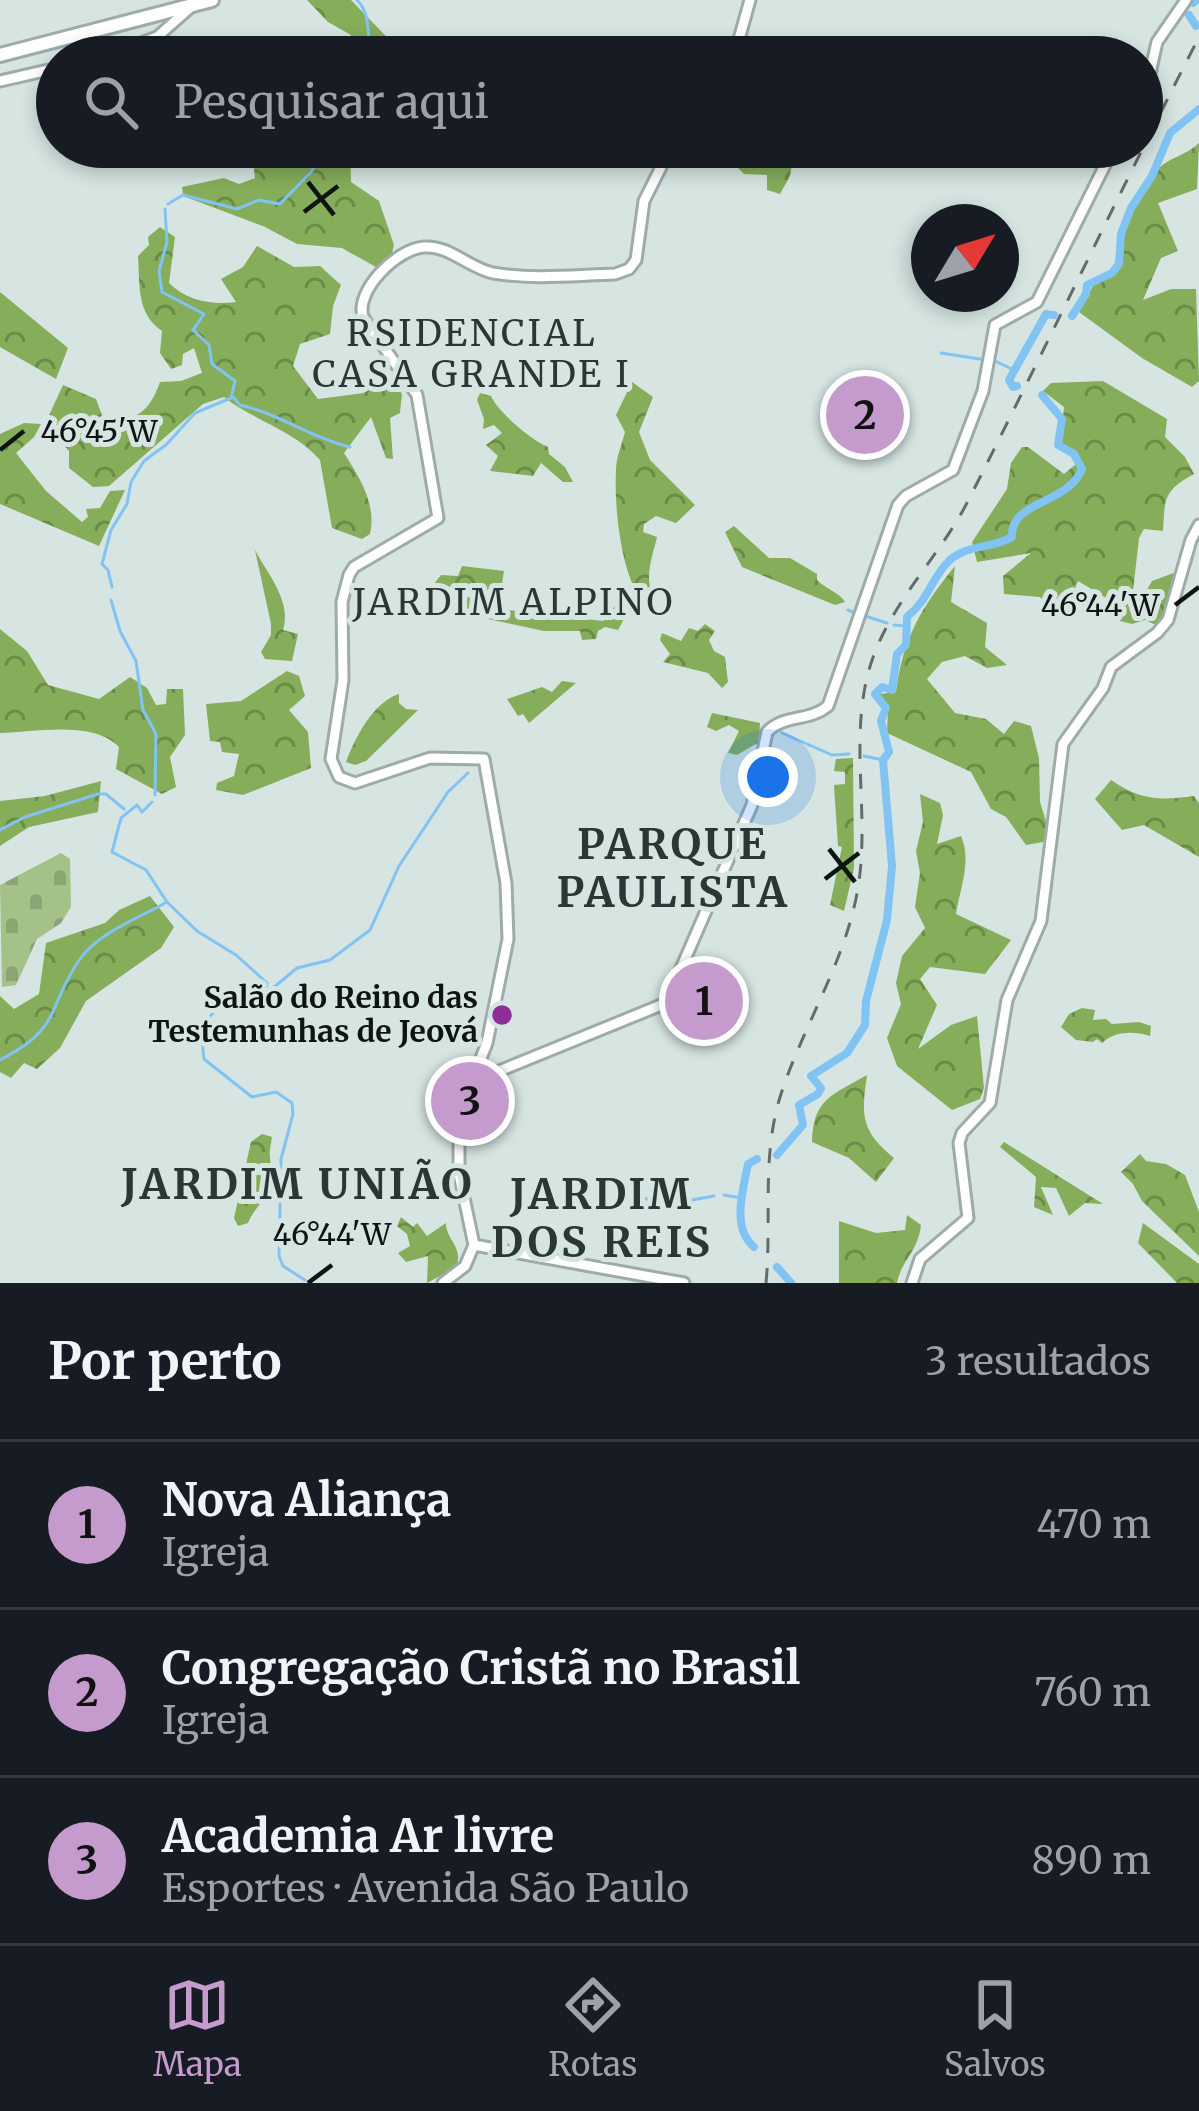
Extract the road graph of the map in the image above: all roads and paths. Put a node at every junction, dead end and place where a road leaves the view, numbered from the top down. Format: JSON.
{"nodes":[{"id":1,"x":212,"y":0,"type":"edge"},
{"id":2,"x":750,"y":0,"type":"edge"},
{"id":3,"x":1182,"y":4,"type":"edge"},
{"id":4,"x":191,"y":7,"type":"junction"},
{"id":5,"x":158,"y":16,"type":"junction"},
{"id":6,"x":162,"y":31,"type":"junction"},
{"id":7,"x":1165,"y":31,"type":"junction"},
{"id":8,"x":77,"y":36,"type":"edge"},
{"id":9,"x":151,"y":36,"type":"edge"},
{"id":10,"x":740,"y":36,"type":"edge"},
{"id":11,"x":1162,"y":36,"type":"edge"},
{"id":12,"x":1163,"y":37,"type":"edge"},
{"id":13,"x":36,"y":46,"type":"edge"},
{"id":14,"x":0,"y":55,"type":"edge"},
{"id":15,"x":36,"y":73,"type":"edge"},
{"id":16,"x":0,"y":81,"type":"edge"},
{"id":17,"x":660,"y":168,"type":"edge"},
{"id":18,"x":1104,"y":168,"type":"edge"},
{"id":19,"x":1199,"y":525,"type":"edge"},
{"id":20,"x":480,"y":1067,"type":"junction"},
{"id":21,"x":492,"y":1074,"type":"junction"},
{"id":22,"x":471,"y":1087,"type":"junction"},
{"id":23,"x":474,"y":1245,"type":"junction"},
{"id":24,"x":443,"y":1283,"type":"edge"},
{"id":25,"x":683,"y":1283,"type":"edge"},
{"id":26,"x":912,"y":1283,"type":"edge"}],
"edges":[{"from":1,"to":4,"type":"main road"},
{"from":2,"to":10,"type":"main road"},
{"from":3,"to":7,"type":"main road"},
{"from":4,"to":5,"type":"main road"},
{"from":4,"to":6,"type":"main road"},
{"from":5,"to":6,"type":"main road"},
{"from":5,"to":8,"type":"main road"},
{"from":6,"to":9,"type":"main road"},
{"from":7,"to":11,"type":"main road"},
{"from":7,"to":12,"type":"main road"},
{"from":13,"to":14,"type":"main road"},
{"from":15,"to":16,"type":"main road"},
{"from":17,"to":20,"type":"main road"},
{"from":18,"to":21,"type":"main road"},
{"from":19,"to":26,"type":"main road"},
{"from":20,"to":21,"type":"main road"},
{"from":20,"to":22,"type":"main road"},
{"from":21,"to":22,"type":"main road"},
{"from":22,"to":23,"type":"main road"},
{"from":23,"to":24,"type":"main road"},
{"from":23,"to":25,"type":"main road"}]}
